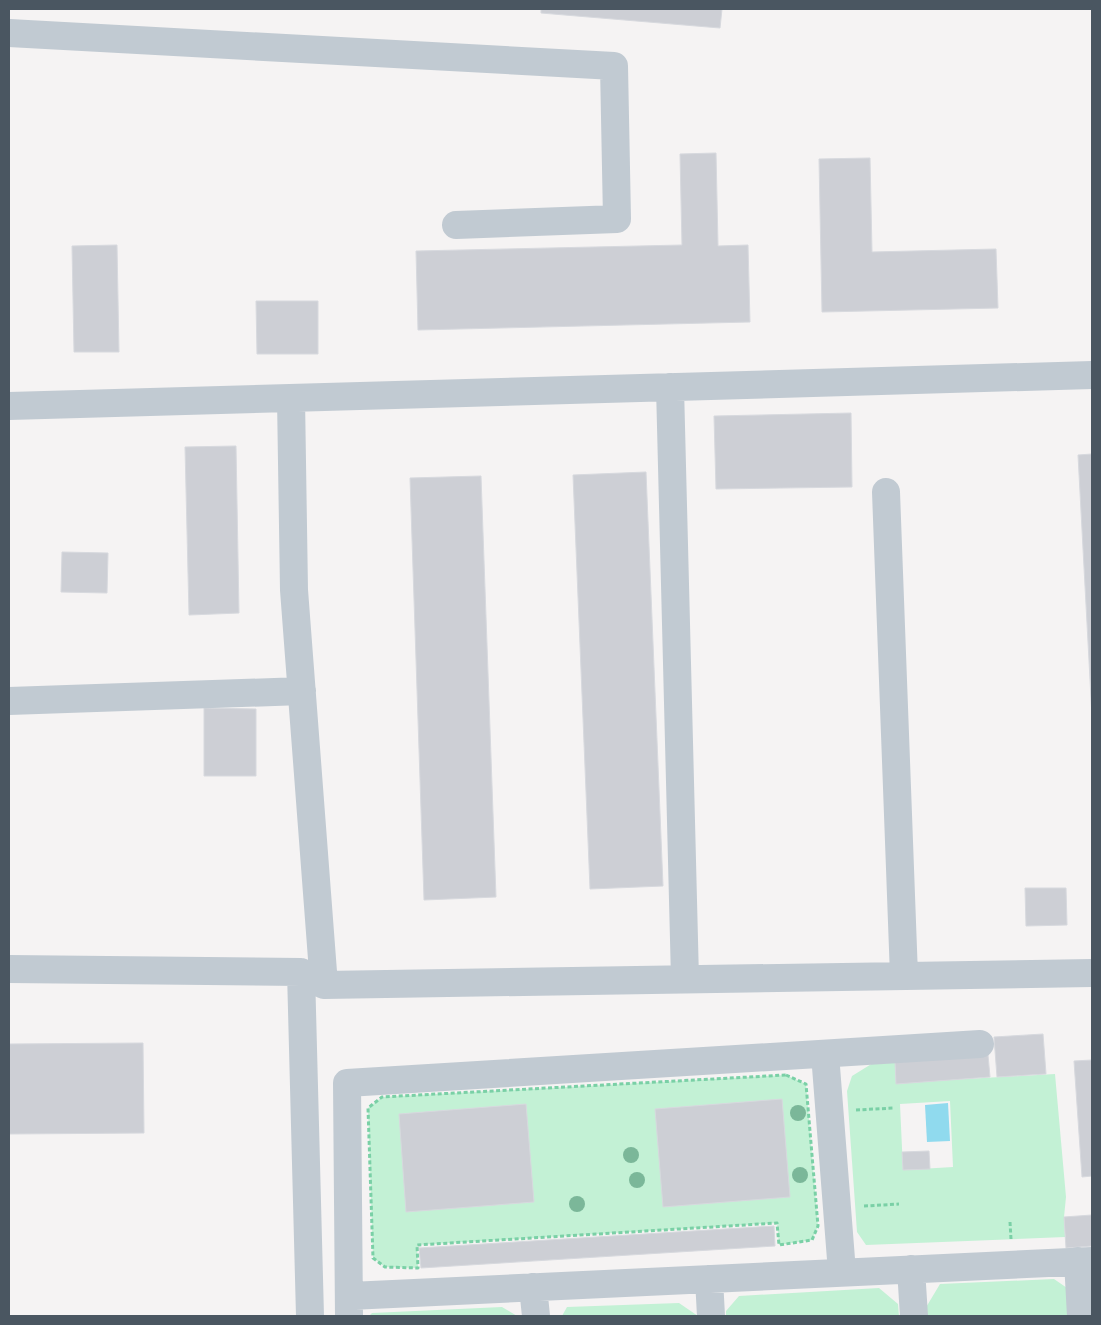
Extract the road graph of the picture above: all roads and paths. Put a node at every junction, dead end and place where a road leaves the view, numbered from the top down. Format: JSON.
{"nodes":[{"id":1,"x":9,"y":33,"type":"edge"},
{"id":2,"x":456,"y":225,"type":"dead end"},
{"id":3,"x":1092,"y":375,"type":"edge"},
{"id":4,"x":670,"y":387,"type":"junction"},
{"id":5,"x":291,"y":398,"type":"junction"},
{"id":6,"x":9,"y":406,"type":"edge"},
{"id":7,"x":886,"y":492,"type":"dead end"},
{"id":8,"x":302,"y":691,"type":"junction"},
{"id":9,"x":9,"y":701,"type":"edge"},
{"id":10,"x":9,"y":969,"type":"edge"},
{"id":11,"x":301,"y":972,"type":"junction"},
{"id":12,"x":1092,"y":973,"type":"edge"},
{"id":13,"x":904,"y":976,"type":"junction"},
{"id":14,"x":685,"y":980,"type":"junction"},
{"id":15,"x":324,"y":985,"type":"junction"},
{"id":16,"x":980,"y":1044,"type":"dead end"},
{"id":17,"x":826,"y":1054,"type":"junction"},
{"id":18,"x":1085,"y":1261,"type":"edge"},
{"id":19,"x":418,"y":1268,"type":"joint"},
{"id":20,"x":911,"y":1269,"type":"junction"},
{"id":21,"x":842,"y":1272,"type":"junction"},
{"id":22,"x":709,"y":1279,"type":"junction"},
{"id":23,"x":533,"y":1287,"type":"junction"},
{"id":24,"x":350,"y":1306,"type":"edge"},
{"id":25,"x":310,"y":1316,"type":"edge"},
{"id":26,"x":536,"y":1316,"type":"edge"},
{"id":27,"x":711,"y":1316,"type":"edge"},
{"id":28,"x":914,"y":1316,"type":"edge"},
{"id":29,"x":1081,"y":1316,"type":"edge"}],
"edges":[{"from":1,"to":2,"type":"lane"},
{"from":3,"to":4,"type":"lane"},
{"from":4,"to":5,"type":"lane"},
{"from":4,"to":14,"type":"lane"},
{"from":5,"to":6,"type":"lane"},
{"from":5,"to":8,"type":"lane"},
{"from":7,"to":13,"type":"lane"},
{"from":8,"to":9,"type":"lane"},
{"from":8,"to":15,"type":"lane"},
{"from":10,"to":11,"type":"lane"},
{"from":11,"to":15,"type":"lane"},
{"from":11,"to":25,"type":"lane"},
{"from":12,"to":13,"type":"lane"},
{"from":13,"to":14,"type":"lane"},
{"from":14,"to":15,"type":"lane"},
{"from":16,"to":17,"type":"lane"},
{"from":17,"to":21,"type":"lane"},
{"from":17,"to":24,"type":"lane"},
{"from":18,"to":20,"type":"lane"},
{"from":18,"to":29,"type":"lane"},
{"from":19,"to":19,"type":"path"},
{"from":20,"to":21,"type":"lane"},
{"from":20,"to":28,"type":"lane"},
{"from":21,"to":22,"type":"lane"},
{"from":22,"to":23,"type":"lane"},
{"from":22,"to":27,"type":"lane"},
{"from":23,"to":24,"type":"lane"},
{"from":23,"to":26,"type":"lane"}]}
